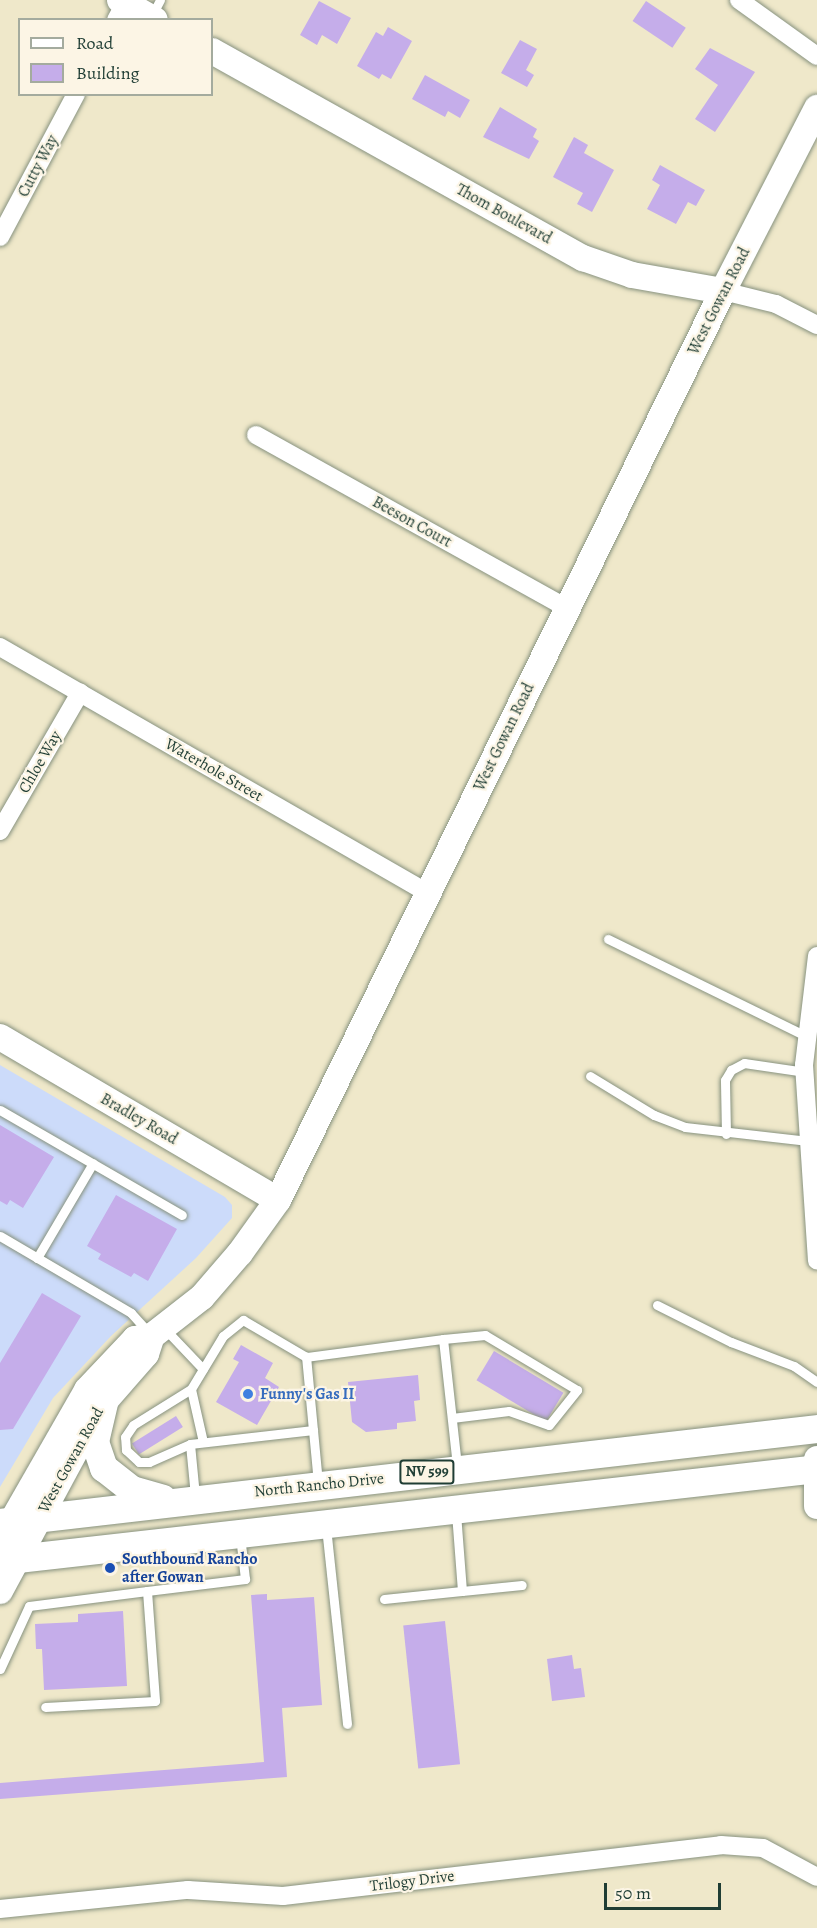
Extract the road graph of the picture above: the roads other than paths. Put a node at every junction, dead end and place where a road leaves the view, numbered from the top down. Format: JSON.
{"nodes":[{"id":1,"x":739,"y":0,"type":"edge"},
{"id":2,"x":120,"y":7,"type":"edge"},
{"id":3,"x":155,"y":12,"type":"edge"},
{"id":4,"x":213,"y":52,"type":"edge"},
{"id":5,"x":817,"y":56,"type":"edge"},
{"id":6,"x":75,"y":96,"type":"edge"},
{"id":7,"x":817,"y":108,"type":"edge"},
{"id":8,"x":0,"y":237,"type":"edge"},
{"id":9,"x":723,"y":291,"type":"junction"},
{"id":10,"x":817,"y":325,"type":"edge"},
{"id":11,"x":256,"y":435,"type":"dead end"},
{"id":12,"x":568,"y":609,"type":"junction"},
{"id":13,"x":0,"y":647,"type":"edge"},
{"id":14,"x":80,"y":693,"type":"junction"},
{"id":15,"x":0,"y":831,"type":"edge"},
{"id":16,"x":428,"y":893,"type":"junction"},
{"id":17,"x":608,"y":939,"type":"dead end"},
{"id":18,"x":817,"y":956,"type":"edge"},
{"id":19,"x":815,"y":999,"type":"edge"},
{"id":20,"x":0,"y":1037,"type":"edge"},
{"id":21,"x":808,"y":1037,"type":"junction"},
{"id":22,"x":805,"y":1072,"type":"junction"},
{"id":23,"x":590,"y":1076,"type":"dead end"},
{"id":24,"x":0,"y":1110,"type":"edge"},
{"id":25,"x":726,"y":1134,"type":"junction"},
{"id":26,"x":808,"y":1141,"type":"junction"},
{"id":27,"x":93,"y":1163,"type":"junction"},
{"id":28,"x":278,"y":1200,"type":"junction"},
{"id":29,"x":182,"y":1215,"type":"dead end"},
{"id":30,"x":0,"y":1236,"type":"edge"},
{"id":31,"x":37,"y":1258,"type":"junction"},
{"id":32,"x":817,"y":1259,"type":"edge"},
{"id":33,"x":657,"y":1305,"type":"dead end"},
{"id":34,"x":158,"y":1331,"type":"junction"},
{"id":35,"x":443,"y":1339,"type":"junction"},
{"id":36,"x":306,"y":1358,"type":"junction"},
{"id":37,"x":203,"y":1369,"type":"junction"},
{"id":38,"x":817,"y":1382,"type":"edge"},
{"id":39,"x":191,"y":1389,"type":"junction"},
{"id":40,"x":105,"y":1399,"type":"junction"},
{"id":41,"x":452,"y":1418,"type":"junction"},
{"id":42,"x":817,"y":1429,"type":"edge"},
{"id":43,"x":313,"y":1430,"type":"junction"},
{"id":44,"x":203,"y":1442,"type":"junction"},
{"id":45,"x":190,"y":1444,"type":"junction"},
{"id":46,"x":816,"y":1466,"type":"edge"},
{"id":47,"x":458,"y":1469,"type":"junction"},
{"id":48,"x":318,"y":1486,"type":"junction"},
{"id":49,"x":183,"y":1500,"type":"junction"},
{"id":50,"x":817,"y":1506,"type":"edge"},
{"id":51,"x":456,"y":1510,"type":"junction"},
{"id":52,"x":38,"y":1519,"type":"junction"},
{"id":53,"x":326,"y":1524,"type":"junction"},
{"id":54,"x":240,"y":1534,"type":"junction"},
{"id":55,"x":5,"y":1542,"type":"edge"},
{"id":56,"x":522,"y":1585,"type":"dead end"},
{"id":57,"x":147,"y":1591,"type":"junction"},
{"id":58,"x":462,"y":1591,"type":"junction"},
{"id":59,"x":0,"y":1592,"type":"edge"},
{"id":60,"x":384,"y":1599,"type":"dead end"},
{"id":61,"x":0,"y":1668,"type":"edge"},
{"id":62,"x":45,"y":1707,"type":"dead end"},
{"id":63,"x":347,"y":1724,"type":"dead end"},
{"id":64,"x":817,"y":1877,"type":"edge"},
{"id":65,"x":0,"y":1910,"type":"edge"}],
"edges":[{"from":1,"to":5,"type":"street"},
{"from":2,"to":3,"type":"street"},
{"from":4,"to":9,"type":"street","name":"Thom Boulevard"},
{"from":6,"to":8,"type":"street","name":"Cutty Way"},
{"from":7,"to":9,"type":"street","name":"West Gowan Road"},
{"from":9,"to":10,"type":"street","name":"Thom Boulevard"},
{"from":9,"to":12,"type":"street","name":"West Gowan Road"},
{"from":11,"to":12,"type":"street","name":"Beeson Court"},
{"from":12,"to":16,"type":"street","name":"West Gowan Road"},
{"from":13,"to":14,"type":"street","name":"Waterhole Street"},
{"from":14,"to":15,"type":"street","name":"Chloe Way"},
{"from":14,"to":16,"type":"street","name":"Waterhole Street"},
{"from":16,"to":28,"type":"street","name":"West Gowan Road"},
{"from":17,"to":21,"type":"lane"},
{"from":18,"to":19,"type":"street"},
{"from":19,"to":21,"type":"street"},
{"from":20,"to":28,"type":"street","name":"Bradley Road"},
{"from":21,"to":22,"type":"street"},
{"from":22,"to":25,"type":"lane"},
{"from":22,"to":26,"type":"street"},
{"from":23,"to":25,"type":"lane"},
{"from":24,"to":27,"type":"lane"},
{"from":25,"to":26,"type":"lane"},
{"from":26,"to":32,"type":"street"},
{"from":27,"to":29,"type":"lane"},
{"from":27,"to":31,"type":"lane"},
{"from":28,"to":34,"type":"street","name":"West Gowan Road"},
{"from":30,"to":31,"type":"lane"},
{"from":31,"to":34,"type":"lane"},
{"from":33,"to":38,"type":"lane"},
{"from":34,"to":37,"type":"lane"},
{"from":34,"to":40,"type":"street","name":"West Gowan Road"},
{"from":34,"to":55,"type":"street","name":"West Gowan Road"},
{"from":35,"to":36,"type":"lane"},
{"from":35,"to":41,"type":"lane"},
{"from":35,"to":41,"type":"lane"},
{"from":36,"to":37,"type":"lane"},
{"from":36,"to":43,"type":"lane"},
{"from":37,"to":39,"type":"lane"},
{"from":39,"to":44,"type":"lane"},
{"from":39,"to":45,"type":"lane"},
{"from":40,"to":49,"type":"main road"},
{"from":40,"to":52,"type":"street","name":"West Gowan Road"},
{"from":41,"to":47,"type":"lane"},
{"from":42,"to":47,"type":"main road","name":"North Rancho Drive","number":"NV 599"},
{"from":43,"to":44,"type":"lane"},
{"from":43,"to":48,"type":"lane"},
{"from":44,"to":45,"type":"lane"},
{"from":45,"to":49,"type":"lane"},
{"from":46,"to":50,"type":"street"},
{"from":46,"to":51,"type":"main road"},
{"from":47,"to":48,"type":"main road","name":"North Rancho Drive","number":"NV 599"},
{"from":48,"to":49,"type":"main road","name":"North Rancho Drive","number":"NV 599"},
{"from":49,"to":52,"type":"main road","name":"North Rancho Drive","number":"NV 599"},
{"from":51,"to":53,"type":"main road"},
{"from":51,"to":58,"type":"lane"},
{"from":52,"to":55,"type":"main road","name":"North Rancho Drive","number":"NV 599"},
{"from":53,"to":54,"type":"main road"},
{"from":53,"to":63,"type":"lane"},
{"from":54,"to":55,"type":"main road"},
{"from":54,"to":57,"type":"lane"},
{"from":55,"to":59,"type":"street","name":"West Gowan Road"},
{"from":56,"to":58,"type":"lane"},
{"from":57,"to":61,"type":"lane"},
{"from":57,"to":62,"type":"lane"},
{"from":58,"to":60,"type":"lane"},
{"from":64,"to":65,"type":"street","name":"Trilogy Drive"}]}
